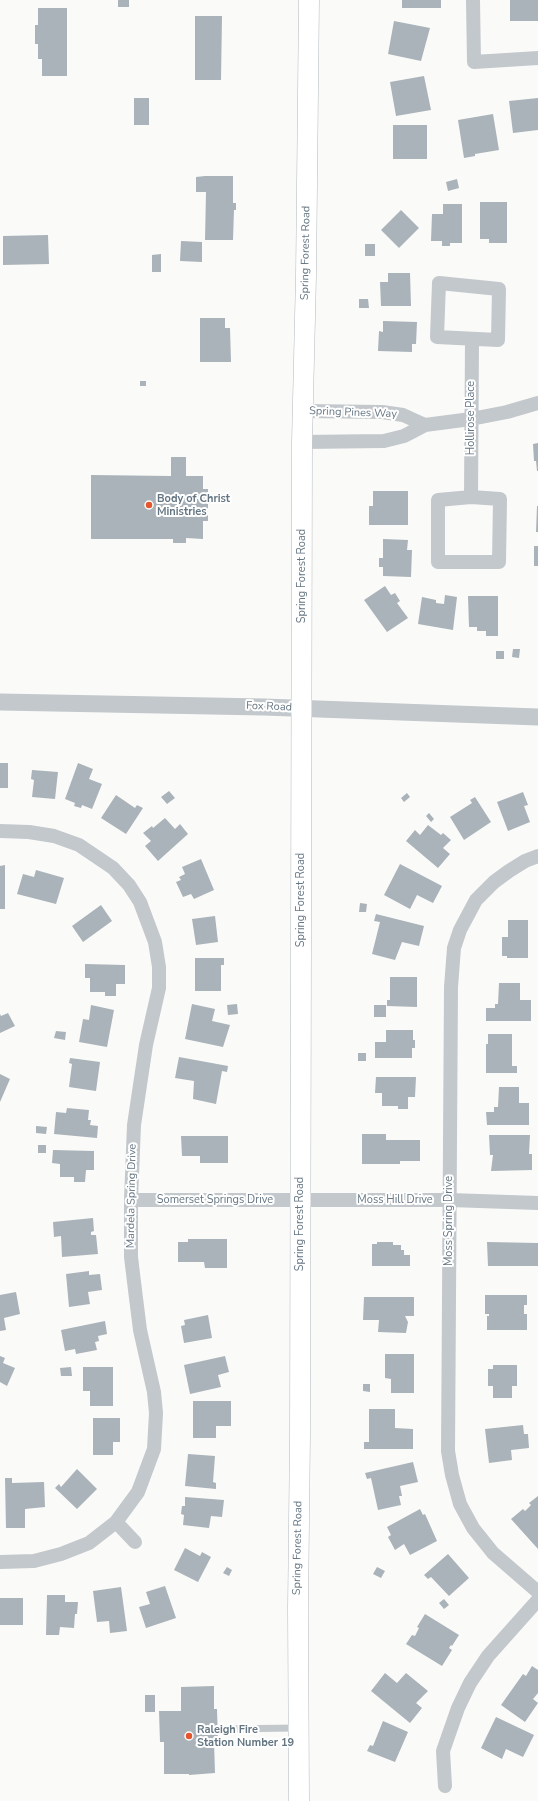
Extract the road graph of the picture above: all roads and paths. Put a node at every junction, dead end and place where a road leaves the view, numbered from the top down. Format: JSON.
{"nodes":[{"id":1,"x":309,"y":0,"type":"edge"},
{"id":2,"x":473,"y":0,"type":"edge"},
{"id":3,"x":538,"y":58,"type":"edge"},
{"id":4,"x":472,"y":340,"type":"junction"},
{"id":5,"x":538,"y":403,"type":"edge"},
{"id":6,"x":303,"y":411,"type":"junction"},
{"id":7,"x":471,"y":419,"type":"junction"},
{"id":8,"x":425,"y":424,"type":"junction"},
{"id":9,"x":302,"y":442,"type":"junction"},
{"id":10,"x":471,"y":497,"type":"junction"},
{"id":11,"x":0,"y":702,"type":"edge"},
{"id":12,"x":302,"y":708,"type":"junction"},
{"id":13,"x":538,"y":716,"type":"edge"},
{"id":14,"x":0,"y":831,"type":"edge"},
{"id":15,"x":538,"y":856,"type":"edge"},
{"id":16,"x":131,"y":1200,"type":"junction"},
{"id":17,"x":299,"y":1200,"type":"junction"},
{"id":18,"x":450,"y":1200,"type":"junction"},
{"id":19,"x":538,"y":1203,"type":"edge"},
{"id":20,"x":116,"y":1522,"type":"junction"},
{"id":21,"x":135,"y":1542,"type":"dead end"},
{"id":22,"x":0,"y":1562,"type":"edge"},
{"id":23,"x":538,"y":1592,"type":"edge"},
{"id":24,"x":538,"y":1600,"type":"edge"},
{"id":25,"x":298,"y":1728,"type":"junction"},
{"id":26,"x":218,"y":1729,"type":"dead end"},
{"id":27,"x":445,"y":1786,"type":"dead end"},
{"id":28,"x":299,"y":1801,"type":"edge"}],
"edges":[{"from":1,"to":6,"type":"main road","name":"Spring Forest Road"},
{"from":2,"to":3,"type":"street"},
{"from":4,"to":4,"type":"street"},
{"from":4,"to":7,"type":"street","name":"Hollirose Place"},
{"from":5,"to":7,"type":"street","name":"Spring Pines Way"},
{"from":6,"to":8,"type":"street","name":"Spring Pines Way"},
{"from":6,"to":9,"type":"main road","name":"Spring Forest Road"},
{"from":7,"to":8,"type":"street","name":"Spring Pines Way"},
{"from":7,"to":10,"type":"street","name":"Hollirose Place"},
{"from":8,"to":9,"type":"street","name":"Spring Pines Way"},
{"from":9,"to":12,"type":"main road","name":"Spring Forest Road"},
{"from":10,"to":10,"type":"street"},
{"from":11,"to":12,"type":"street","name":"Fox Road"},
{"from":12,"to":13,"type":"street","name":"Fox Road"},
{"from":12,"to":17,"type":"main road","name":"Spring Forest Road"},
{"from":14,"to":16,"type":"street","name":"Mardela Spring Drive"},
{"from":15,"to":18,"type":"street","name":"Moss Spring Drive"},
{"from":16,"to":17,"type":"street","name":"Somerset Springs Drive"},
{"from":16,"to":20,"type":"street","name":"Mardela Spring Drive"},
{"from":17,"to":18,"type":"street","name":"Moss Hill Drive"},
{"from":17,"to":25,"type":"main road","name":"Spring Forest Road"},
{"from":18,"to":19,"type":"street","name":"Moss Hill Drive"},
{"from":18,"to":23,"type":"street","name":"Moss Spring Drive"},
{"from":20,"to":21,"type":"street"},
{"from":20,"to":22,"type":"street","name":"Mardela Spring Drive"},
{"from":24,"to":27,"type":"street"},
{"from":25,"to":26,"type":"lane"},
{"from":25,"to":28,"type":"main road","name":"Spring Forest Road"}]}
